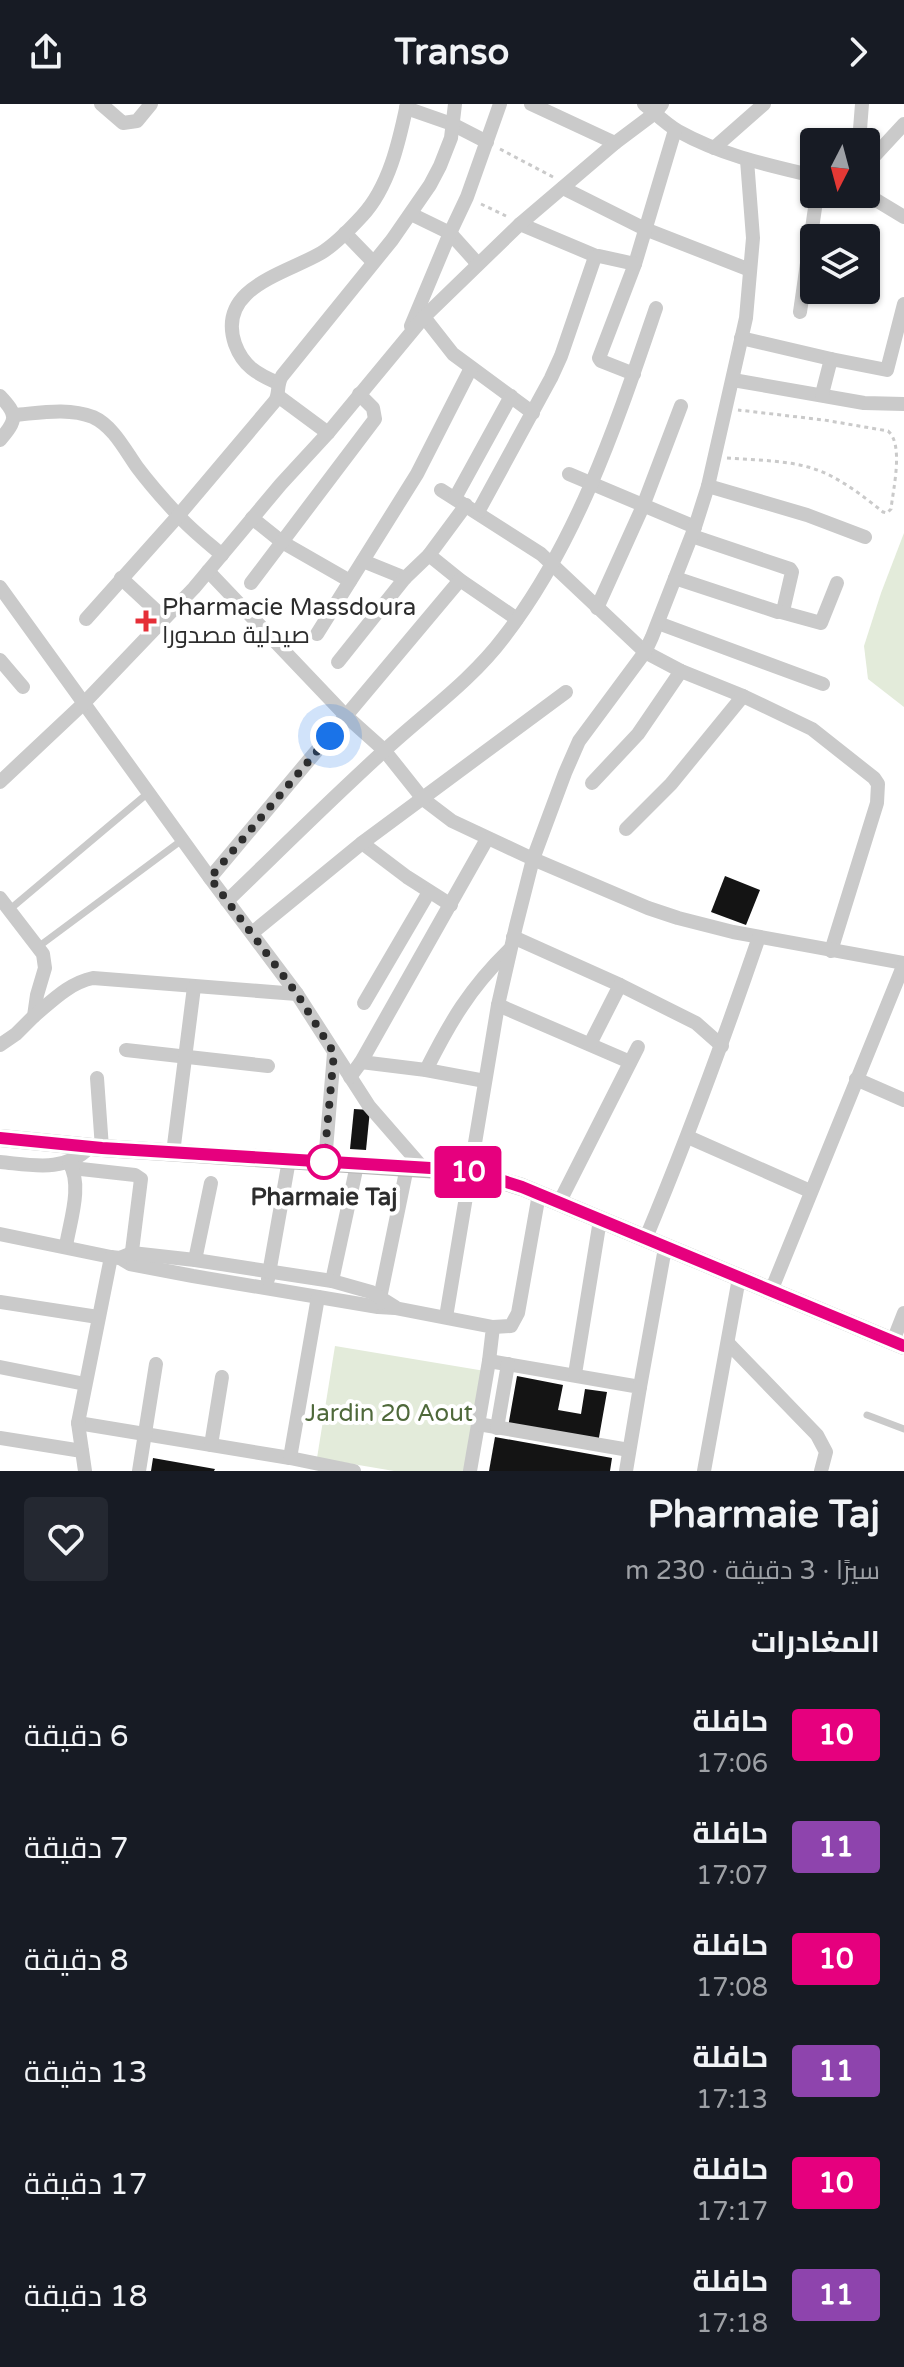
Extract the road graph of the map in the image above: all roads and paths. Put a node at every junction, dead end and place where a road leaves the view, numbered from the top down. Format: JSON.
{"nodes":[{"id":1,"x":101,"y":104,"type":"edge"},
{"id":2,"x":151,"y":104,"type":"edge"},
{"id":3,"x":455,"y":104,"type":"edge"},
{"id":4,"x":500,"y":104,"type":"edge"},
{"id":5,"x":531,"y":104,"type":"edge"},
{"id":6,"x":764,"y":104,"type":"edge"},
{"id":7,"x":862,"y":104,"type":"edge"},
{"id":8,"x":407,"y":106,"type":"edge"},
{"id":9,"x":654,"y":107,"type":"edge"},
{"id":10,"x":452,"y":124,"type":"junction"},
{"id":11,"x":904,"y":124,"type":"edge"},
{"id":12,"x":860,"y":128,"type":"edge"},
{"id":13,"x":675,"y":130,"type":"junction"},
{"id":14,"x":487,"y":142,"type":"junction"},
{"id":15,"x":615,"y":143,"type":"junction"},
{"id":16,"x":714,"y":148,"type":"junction"},
{"id":17,"x":880,"y":150,"type":"edge"},
{"id":18,"x":747,"y":160,"type":"junction"},
{"id":19,"x":800,"y":173,"type":"edge"},
{"id":20,"x":565,"y":186,"type":"junction"},
{"id":21,"x":467,"y":197,"type":"junction"},
{"id":22,"x":880,"y":202,"type":"edge"},
{"id":23,"x":815,"y":208,"type":"edge"},
{"id":24,"x":411,"y":214,"type":"junction"},
{"id":25,"x":901,"y":214,"type":"edge"},
{"id":26,"x":520,"y":224,"type":"junction"},
{"id":27,"x":645,"y":229,"type":"junction"},
{"id":28,"x":345,"y":233,"type":"junction"},
{"id":29,"x":450,"y":233,"type":"junction"},
{"id":30,"x":596,"y":256,"type":"junction"},
{"id":31,"x":373,"y":262,"type":"junction"},
{"id":32,"x":477,"y":263,"type":"junction"},
{"id":33,"x":635,"y":264,"type":"junction"},
{"id":34,"x":750,"y":270,"type":"junction"},
{"id":35,"x":904,"y":304,"type":"edge"},
{"id":36,"x":656,"y":308,"type":"dead end"},
{"id":37,"x":800,"y":312,"type":"dead end"},
{"id":38,"x":424,"y":317,"type":"junction"},
{"id":39,"x":409,"y":334,"type":"junction"},
{"id":40,"x":741,"y":338,"type":"junction"},
{"id":41,"x":831,"y":359,"type":"junction"},
{"id":42,"x":471,"y":368,"type":"junction"},
{"id":43,"x":634,"y":374,"type":"junction"},
{"id":44,"x":733,"y":380,"type":"junction"},
{"id":45,"x":278,"y":390,"type":"junction"},
{"id":46,"x":359,"y":394,"type":"junction"},
{"id":47,"x":822,"y":394,"type":"junction"},
{"id":48,"x":0,"y":396,"type":"edge"},
{"id":49,"x":511,"y":396,"type":"junction"},
{"id":50,"x":904,"y":404,"type":"edge"},
{"id":51,"x":681,"y":406,"type":"dead end"},
{"id":52,"x":726,"y":409,"type":"junction"},
{"id":53,"x":533,"y":413,"type":"junction"},
{"id":54,"x":14,"y":415,"type":"junction"},
{"id":55,"x":328,"y":433,"type":"junction"},
{"id":56,"x":0,"y":440,"type":"edge"},
{"id":57,"x":715,"y":457,"type":"junction"},
{"id":58,"x":569,"y":474,"type":"dead end"},
{"id":59,"x":591,"y":483,"type":"junction"},
{"id":60,"x":708,"y":486,"type":"junction"},
{"id":61,"x":441,"y":490,"type":"dead end"},
{"id":62,"x":466,"y":505,"type":"junction"},
{"id":63,"x":643,"y":506,"type":"junction"},
{"id":64,"x":178,"y":516,"type":"junction"},
{"id":65,"x":252,"y":518,"type":"junction"},
{"id":66,"x":693,"y":532,"type":"junction"},
{"id":67,"x":865,"y":537,"type":"dead end"},
{"id":68,"x":282,"y":542,"type":"junction"},
{"id":69,"x":222,"y":555,"type":"junction"},
{"id":70,"x":429,"y":555,"type":"junction"},
{"id":71,"x":363,"y":561,"type":"junction"},
{"id":72,"x":553,"y":564,"type":"junction"},
{"id":73,"x":208,"y":571,"type":"junction"},
{"id":74,"x":121,"y":578,"type":"junction"},
{"id":75,"x":405,"y":578,"type":"junction"},
{"id":76,"x":675,"y":578,"type":"junction"},
{"id":77,"x":460,"y":580,"type":"junction"},
{"id":78,"x":350,"y":581,"type":"junction"},
{"id":79,"x":251,"y":583,"type":"dead end"},
{"id":80,"x":837,"y":583,"type":"dead end"},
{"id":81,"x":0,"y":587,"type":"edge"},
{"id":82,"x":597,"y":608,"type":"junction"},
{"id":83,"x":781,"y":612,"type":"junction"},
{"id":84,"x":164,"y":618,"type":"junction"},
{"id":85,"x":86,"y":619,"type":"dead end"},
{"id":86,"x":517,"y":619,"type":"junction"},
{"id":87,"x":658,"y":623,"type":"junction"},
{"id":88,"x":317,"y":634,"type":"dead end"},
{"id":89,"x":645,"y":652,"type":"junction"},
{"id":90,"x":338,"y":662,"type":"dead end"},
{"id":91,"x":1,"y":664,"type":"edge"},
{"id":92,"x":681,"y":671,"type":"junction"},
{"id":93,"x":823,"y":684,"type":"dead end"},
{"id":94,"x":23,"y":687,"type":"dead end"},
{"id":95,"x":566,"y":692,"type":"dead end"},
{"id":96,"x":743,"y":696,"type":"junction"},
{"id":97,"x":84,"y":703,"type":"junction"},
{"id":98,"x":346,"y":716,"type":"junction"},
{"id":99,"x":384,"y":750,"type":"junction"},
{"id":100,"x":0,"y":782,"type":"edge"},
{"id":101,"x":592,"y":783,"type":"dead end"},
{"id":102,"x":148,"y":793,"type":"junction"},
{"id":103,"x":423,"y":799,"type":"junction"},
{"id":104,"x":626,"y":829,"type":"dead end"},
{"id":105,"x":487,"y":839,"type":"junction"},
{"id":106,"x":182,"y":840,"type":"junction"},
{"id":107,"x":362,"y":843,"type":"junction"},
{"id":108,"x":533,"y":859,"type":"junction"},
{"id":109,"x":210,"y":878,"type":"junction"},
{"id":110,"x":429,"y":892,"type":"junction"},
{"id":111,"x":227,"y":901,"type":"junction"},
{"id":112,"x":5,"y":904,"type":"edge"},
{"id":113,"x":451,"y":905,"type":"junction"},
{"id":114,"x":252,"y":933,"type":"junction"},
{"id":115,"x":759,"y":937,"type":"junction"},
{"id":116,"x":512,"y":943,"type":"junction"},
{"id":117,"x":38,"y":947,"type":"junction"},
{"id":118,"x":831,"y":951,"type":"junction"},
{"id":119,"x":904,"y":963,"type":"edge"},
{"id":120,"x":620,"y":985,"type":"junction"},
{"id":121,"x":194,"y":987,"type":"junction"},
{"id":122,"x":297,"y":994,"type":"junction"},
{"id":123,"x":364,"y":1003,"type":"dead end"},
{"id":124,"x":498,"y":1005,"type":"junction"},
{"id":125,"x":34,"y":1016,"type":"junction"},
{"id":126,"x":590,"y":1044,"type":"junction"},
{"id":127,"x":0,"y":1045,"type":"edge"},
{"id":128,"x":722,"y":1046,"type":"junction"},
{"id":129,"x":638,"y":1047,"type":"dead end"},
{"id":130,"x":126,"y":1050,"type":"dead end"},
{"id":131,"x":334,"y":1053,"type":"junction"},
{"id":132,"x":184,"y":1057,"type":"junction"},
{"id":133,"x":361,"y":1062,"type":"junction"},
{"id":134,"x":630,"y":1062,"type":"junction"},
{"id":135,"x":268,"y":1066,"type":"dead end"},
{"id":136,"x":426,"y":1070,"type":"junction"},
{"id":137,"x":350,"y":1077,"type":"junction"},
{"id":138,"x":97,"y":1078,"type":"dead end"},
{"id":139,"x":856,"y":1079,"type":"junction"},
{"id":140,"x":485,"y":1081,"type":"junction"},
{"id":141,"x":904,"y":1100,"type":"edge"},
{"id":142,"x":688,"y":1137,"type":"junction"},
{"id":143,"x":0,"y":1138,"type":"edge"},
{"id":144,"x":96,"y":1147,"type":"junction"},
{"id":145,"x":173,"y":1153,"type":"junction"},
{"id":146,"x":289,"y":1160,"type":"junction"},
{"id":147,"x":0,"y":1162,"type":"edge"},
{"id":148,"x":325,"y":1162,"type":"junction"},
{"id":149,"x":70,"y":1165,"type":"junction"},
{"id":150,"x":357,"y":1165,"type":"junction"},
{"id":151,"x":415,"y":1167,"type":"junction"},
{"id":152,"x":471,"y":1172,"type":"junction"},
{"id":153,"x":211,"y":1183,"type":"dead end"},
{"id":154,"x":810,"y":1191,"type":"junction"},
{"id":155,"x":539,"y":1194,"type":"junction"},
{"id":156,"x":559,"y":1203,"type":"junction"},
{"id":157,"x":600,"y":1220,"type":"junction"},
{"id":158,"x":0,"y":1234,"type":"edge"},
{"id":159,"x":645,"y":1240,"type":"junction"},
{"id":160,"x":66,"y":1246,"type":"junction"},
{"id":161,"x":665,"y":1248,"type":"junction"},
{"id":162,"x":123,"y":1258,"type":"junction"},
{"id":163,"x":195,"y":1260,"type":"junction"},
{"id":164,"x":270,"y":1271,"type":"junction"},
{"id":165,"x":739,"y":1278,"type":"junction"},
{"id":166,"x":332,"y":1281,"type":"junction"},
{"id":167,"x":266,"y":1287,"type":"junction"},
{"id":168,"x":771,"y":1291,"type":"junction"},
{"id":169,"x":318,"y":1297,"type":"junction"},
{"id":170,"x":0,"y":1302,"type":"edge"},
{"id":171,"x":379,"y":1302,"type":"junction"},
{"id":172,"x":904,"y":1313,"type":"edge"},
{"id":173,"x":98,"y":1317,"type":"junction"},
{"id":174,"x":446,"y":1317,"type":"junction"},
{"id":175,"x":493,"y":1327,"type":"junction"},
{"id":176,"x":728,"y":1343,"type":"junction"},
{"id":177,"x":898,"y":1344,"type":"edge"},
{"id":178,"x":489,"y":1361,"type":"junction"},
{"id":179,"x":156,"y":1364,"type":"dead end"},
{"id":180,"x":508,"y":1364,"type":"junction"},
{"id":181,"x":0,"y":1367,"type":"edge"},
{"id":182,"x":575,"y":1374,"type":"junction"},
{"id":183,"x":222,"y":1377,"type":"dead end"},
{"id":184,"x":85,"y":1384,"type":"junction"},
{"id":185,"x":640,"y":1387,"type":"junction"},
{"id":186,"x":867,"y":1415,"type":"dead end"},
{"id":187,"x":78,"y":1423,"type":"junction"},
{"id":188,"x":478,"y":1424,"type":"junction"},
{"id":189,"x":497,"y":1428,"type":"junction"},
{"id":190,"x":904,"y":1429,"type":"edge"},
{"id":191,"x":144,"y":1434,"type":"junction"},
{"id":192,"x":0,"y":1438,"type":"edge"},
{"id":193,"x":211,"y":1445,"type":"junction"},
{"id":194,"x":629,"y":1450,"type":"junction"},
{"id":195,"x":82,"y":1451,"type":"junction"},
{"id":196,"x":290,"y":1458,"type":"junction"},
{"id":197,"x":85,"y":1471,"type":"edge"},
{"id":198,"x":139,"y":1471,"type":"edge"},
{"id":199,"x":354,"y":1471,"type":"edge"},
{"id":200,"x":470,"y":1471,"type":"edge"},
{"id":201,"x":626,"y":1471,"type":"edge"},
{"id":202,"x":704,"y":1471,"type":"edge"},
{"id":203,"x":821,"y":1471,"type":"edge"}],
"edges":[{"from":1,"to":2,"type":"street"},
{"from":3,"to":10,"type":"street"},
{"from":4,"to":14,"type":"street"},
{"from":5,"to":15,"type":"street"},
{"from":6,"to":16,"type":"street"},
{"from":7,"to":12,"type":"street"},
{"from":8,"to":10,"type":"street"},
{"from":8,"to":28,"type":"street"},
{"from":9,"to":13,"type":"street"},
{"from":9,"to":15,"type":"street"},
{"from":10,"to":14,"type":"street"},
{"from":10,"to":24,"type":"street"},
{"from":11,"to":17,"type":"street"},
{"from":13,"to":16,"type":"street"},
{"from":13,"to":27,"type":"street"},
{"from":14,"to":20,"type":"path"},
{"from":14,"to":21,"type":"street"},
{"from":15,"to":20,"type":"street"},
{"from":16,"to":18,"type":"street"},
{"from":18,"to":19,"type":"street"},
{"from":18,"to":34,"type":"street"},
{"from":20,"to":26,"type":"street"},
{"from":20,"to":27,"type":"street"},
{"from":21,"to":26,"type":"path"},
{"from":21,"to":29,"type":"street"},
{"from":22,"to":25,"type":"street"},
{"from":23,"to":37,"type":"street"},
{"from":24,"to":29,"type":"street"},
{"from":24,"to":31,"type":"street"},
{"from":26,"to":30,"type":"street"},
{"from":26,"to":32,"type":"street"},
{"from":27,"to":33,"type":"street"},
{"from":27,"to":34,"type":"street"},
{"from":28,"to":31,"type":"street"},
{"from":28,"to":45,"type":"street"},
{"from":29,"to":32,"type":"street"},
{"from":29,"to":39,"type":"street"},
{"from":30,"to":33,"type":"street"},
{"from":30,"to":53,"type":"street"},
{"from":31,"to":45,"type":"street"},
{"from":32,"to":38,"type":"street"},
{"from":33,"to":43,"type":"street"},
{"from":34,"to":40,"type":"street"},
{"from":35,"to":41,"type":"street"},
{"from":36,"to":43,"type":"street"},
{"from":38,"to":39,"type":"street"},
{"from":38,"to":42,"type":"street"},
{"from":39,"to":46,"type":"street"},
{"from":40,"to":41,"type":"street"},
{"from":40,"to":44,"type":"street"},
{"from":41,"to":47,"type":"street"},
{"from":42,"to":49,"type":"street"},
{"from":42,"to":71,"type":"street"},
{"from":43,"to":59,"type":"street"},
{"from":44,"to":47,"type":"street"},
{"from":44,"to":52,"type":"street"},
{"from":45,"to":55,"type":"street"},
{"from":45,"to":64,"type":"street"},
{"from":46,"to":55,"type":"street"},
{"from":46,"to":68,"type":"street"},
{"from":47,"to":50,"type":"street"},
{"from":48,"to":54,"type":"street"},
{"from":49,"to":53,"type":"street"},
{"from":49,"to":62,"type":"street"},
{"from":51,"to":63,"type":"street"},
{"from":52,"to":57,"type":"street"},
{"from":52,"to":57,"type":"path"},
{"from":53,"to":62,"type":"street"},
{"from":54,"to":56,"type":"street"},
{"from":54,"to":64,"type":"street"},
{"from":55,"to":65,"type":"street"},
{"from":57,"to":60,"type":"street"},
{"from":58,"to":59,"type":"street"},
{"from":59,"to":63,"type":"street"},
{"from":59,"to":72,"type":"street"},
{"from":60,"to":66,"type":"street"},
{"from":60,"to":67,"type":"street"},
{"from":61,"to":62,"type":"street"},
{"from":62,"to":70,"type":"street"},
{"from":62,"to":72,"type":"street"},
{"from":63,"to":66,"type":"street"},
{"from":63,"to":82,"type":"street"},
{"from":64,"to":69,"type":"street"},
{"from":64,"to":74,"type":"street"},
{"from":65,"to":68,"type":"street"},
{"from":65,"to":69,"type":"street"},
{"from":66,"to":76,"type":"street"},
{"from":66,"to":83,"type":"street"},
{"from":68,"to":78,"type":"street"},
{"from":68,"to":79,"type":"street"},
{"from":69,"to":73,"type":"street"},
{"from":70,"to":75,"type":"street"},
{"from":70,"to":77,"type":"street"},
{"from":71,"to":75,"type":"street"},
{"from":71,"to":78,"type":"street"},
{"from":72,"to":82,"type":"street"},
{"from":72,"to":86,"type":"street"},
{"from":73,"to":84,"type":"street"},
{"from":73,"to":98,"type":"street"},
{"from":74,"to":84,"type":"street"},
{"from":74,"to":85,"type":"street"},
{"from":75,"to":90,"type":"street"},
{"from":76,"to":83,"type":"street"},
{"from":76,"to":87,"type":"street"},
{"from":77,"to":86,"type":"street"},
{"from":77,"to":98,"type":"street"},
{"from":78,"to":88,"type":"street"},
{"from":80,"to":83,"type":"street"},
{"from":81,"to":97,"type":"street"},
{"from":82,"to":89,"type":"street"},
{"from":84,"to":97,"type":"street"},
{"from":86,"to":99,"type":"street"},
{"from":87,"to":89,"type":"street"},
{"from":87,"to":93,"type":"street"},
{"from":89,"to":92,"type":"street"},
{"from":89,"to":108,"type":"street"},
{"from":91,"to":94,"type":"street"},
{"from":92,"to":96,"type":"street"},
{"from":92,"to":101,"type":"street"},
{"from":95,"to":103,"type":"street"},
{"from":96,"to":104,"type":"street"},
{"from":96,"to":118,"type":"street"},
{"from":97,"to":100,"type":"street"},
{"from":97,"to":102,"type":"street"},
{"from":98,"to":99,"type":"street"},
{"from":98,"to":109,"type":"street"},
{"from":99,"to":103,"type":"street"},
{"from":99,"to":111,"type":"street"},
{"from":102,"to":106,"type":"street"},
{"from":102,"to":112,"type":"lane"},
{"from":103,"to":105,"type":"street"},
{"from":103,"to":107,"type":"street"},
{"from":105,"to":108,"type":"street"},
{"from":105,"to":113,"type":"street"},
{"from":106,"to":109,"type":"street"},
{"from":106,"to":117,"type":"lane"},
{"from":107,"to":110,"type":"street"},
{"from":107,"to":114,"type":"street"},
{"from":108,"to":115,"type":"street"},
{"from":108,"to":116,"type":"street"},
{"from":109,"to":111,"type":"street"},
{"from":110,"to":113,"type":"street"},
{"from":110,"to":123,"type":"street"},
{"from":111,"to":114,"type":"street"},
{"from":112,"to":117,"type":"street"},
{"from":113,"to":133,"type":"street"},
{"from":114,"to":122,"type":"street"},
{"from":115,"to":118,"type":"street"},
{"from":115,"to":128,"type":"street"},
{"from":116,"to":120,"type":"street"},
{"from":116,"to":124,"type":"street"},
{"from":116,"to":136,"type":"street"},
{"from":117,"to":125,"type":"street"},
{"from":118,"to":119,"type":"street"},
{"from":119,"to":139,"type":"street"},
{"from":120,"to":126,"type":"street"},
{"from":120,"to":128,"type":"street"},
{"from":121,"to":122,"type":"street"},
{"from":121,"to":125,"type":"street"},
{"from":121,"to":132,"type":"street"},
{"from":122,"to":131,"type":"street"},
{"from":124,"to":126,"type":"street"},
{"from":124,"to":140,"type":"street"},
{"from":125,"to":127,"type":"street"},
{"from":126,"to":134,"type":"street"},
{"from":128,"to":142,"type":"street"},
{"from":129,"to":134,"type":"street"},
{"from":130,"to":132,"type":"street"},
{"from":131,"to":137,"type":"street"},
{"from":131,"to":148,"type":"street"},
{"from":132,"to":135,"type":"street"},
{"from":132,"to":145,"type":"street"},
{"from":133,"to":136,"type":"street"},
{"from":133,"to":137,"type":"street"},
{"from":134,"to":156,"type":"street"},
{"from":136,"to":140,"type":"street"},
{"from":137,"to":151,"type":"street"},
{"from":138,"to":144,"type":"street"},
{"from":139,"to":141,"type":"street"},
{"from":139,"to":154,"type":"street"},
{"from":140,"to":152,"type":"street"},
{"from":142,"to":154,"type":"street"},
{"from":142,"to":159,"type":"street"},
{"from":143,"to":144,"type":"street"},
{"from":144,"to":145,"type":"street"},
{"from":144,"to":149,"type":"street"},
{"from":145,"to":146,"type":"street"},
{"from":146,"to":148,"type":"street"},
{"from":146,"to":164,"type":"street"},
{"from":147,"to":149,"type":"street"},
{"from":148,"to":150,"type":"street"},
{"from":149,"to":160,"type":"street"},
{"from":149,"to":162,"type":"street"},
{"from":150,"to":151,"type":"street"},
{"from":150,"to":166,"type":"street"},
{"from":151,"to":152,"type":"street"},
{"from":151,"to":171,"type":"street"},
{"from":152,"to":155,"type":"street"},
{"from":152,"to":174,"type":"street"},
{"from":153,"to":163,"type":"street"},
{"from":154,"to":168,"type":"street"},
{"from":155,"to":156,"type":"street"},
{"from":155,"to":175,"type":"street"},
{"from":156,"to":157,"type":"street"},
{"from":157,"to":159,"type":"street"},
{"from":157,"to":182,"type":"street"},
{"from":158,"to":160,"type":"street"},
{"from":159,"to":161,"type":"street"},
{"from":160,"to":162,"type":"street"},
{"from":161,"to":165,"type":"street"},
{"from":161,"to":185,"type":"street"},
{"from":162,"to":163,"type":"street"},
{"from":162,"to":167,"type":"street"},
{"from":162,"to":173,"type":"street"},
{"from":163,"to":164,"type":"street"},
{"from":164,"to":166,"type":"street"},
{"from":164,"to":167,"type":"street"},
{"from":165,"to":168,"type":"street"},
{"from":165,"to":176,"type":"street"},
{"from":166,"to":171,"type":"street"},
{"from":167,"to":169,"type":"street"},
{"from":168,"to":177,"type":"street"},
{"from":169,"to":171,"type":"street"},
{"from":169,"to":196,"type":"street"},
{"from":170,"to":173,"type":"street"},
{"from":171,"to":174,"type":"street"},
{"from":172,"to":177,"type":"street"},
{"from":173,"to":184,"type":"street"},
{"from":174,"to":175,"type":"street"},
{"from":175,"to":178,"type":"street"},
{"from":176,"to":202,"type":"street"},
{"from":176,"to":203,"type":"street"},
{"from":178,"to":180,"type":"street"},
{"from":178,"to":188,"type":"street"},
{"from":179,"to":191,"type":"street"},
{"from":180,"to":182,"type":"street"},
{"from":180,"to":189,"type":"street"},
{"from":181,"to":184,"type":"street"},
{"from":182,"to":185,"type":"street"},
{"from":183,"to":193,"type":"street"},
{"from":184,"to":187,"type":"street"},
{"from":185,"to":194,"type":"street"},
{"from":186,"to":190,"type":"lane"},
{"from":187,"to":191,"type":"street"},
{"from":187,"to":195,"type":"street"},
{"from":188,"to":189,"type":"street"},
{"from":188,"to":200,"type":"street"},
{"from":189,"to":194,"type":"street"},
{"from":191,"to":193,"type":"street"},
{"from":191,"to":198,"type":"street"},
{"from":192,"to":195,"type":"street"},
{"from":193,"to":196,"type":"street"},
{"from":194,"to":201,"type":"street"},
{"from":195,"to":197,"type":"street"},
{"from":196,"to":199,"type":"street"}]}
